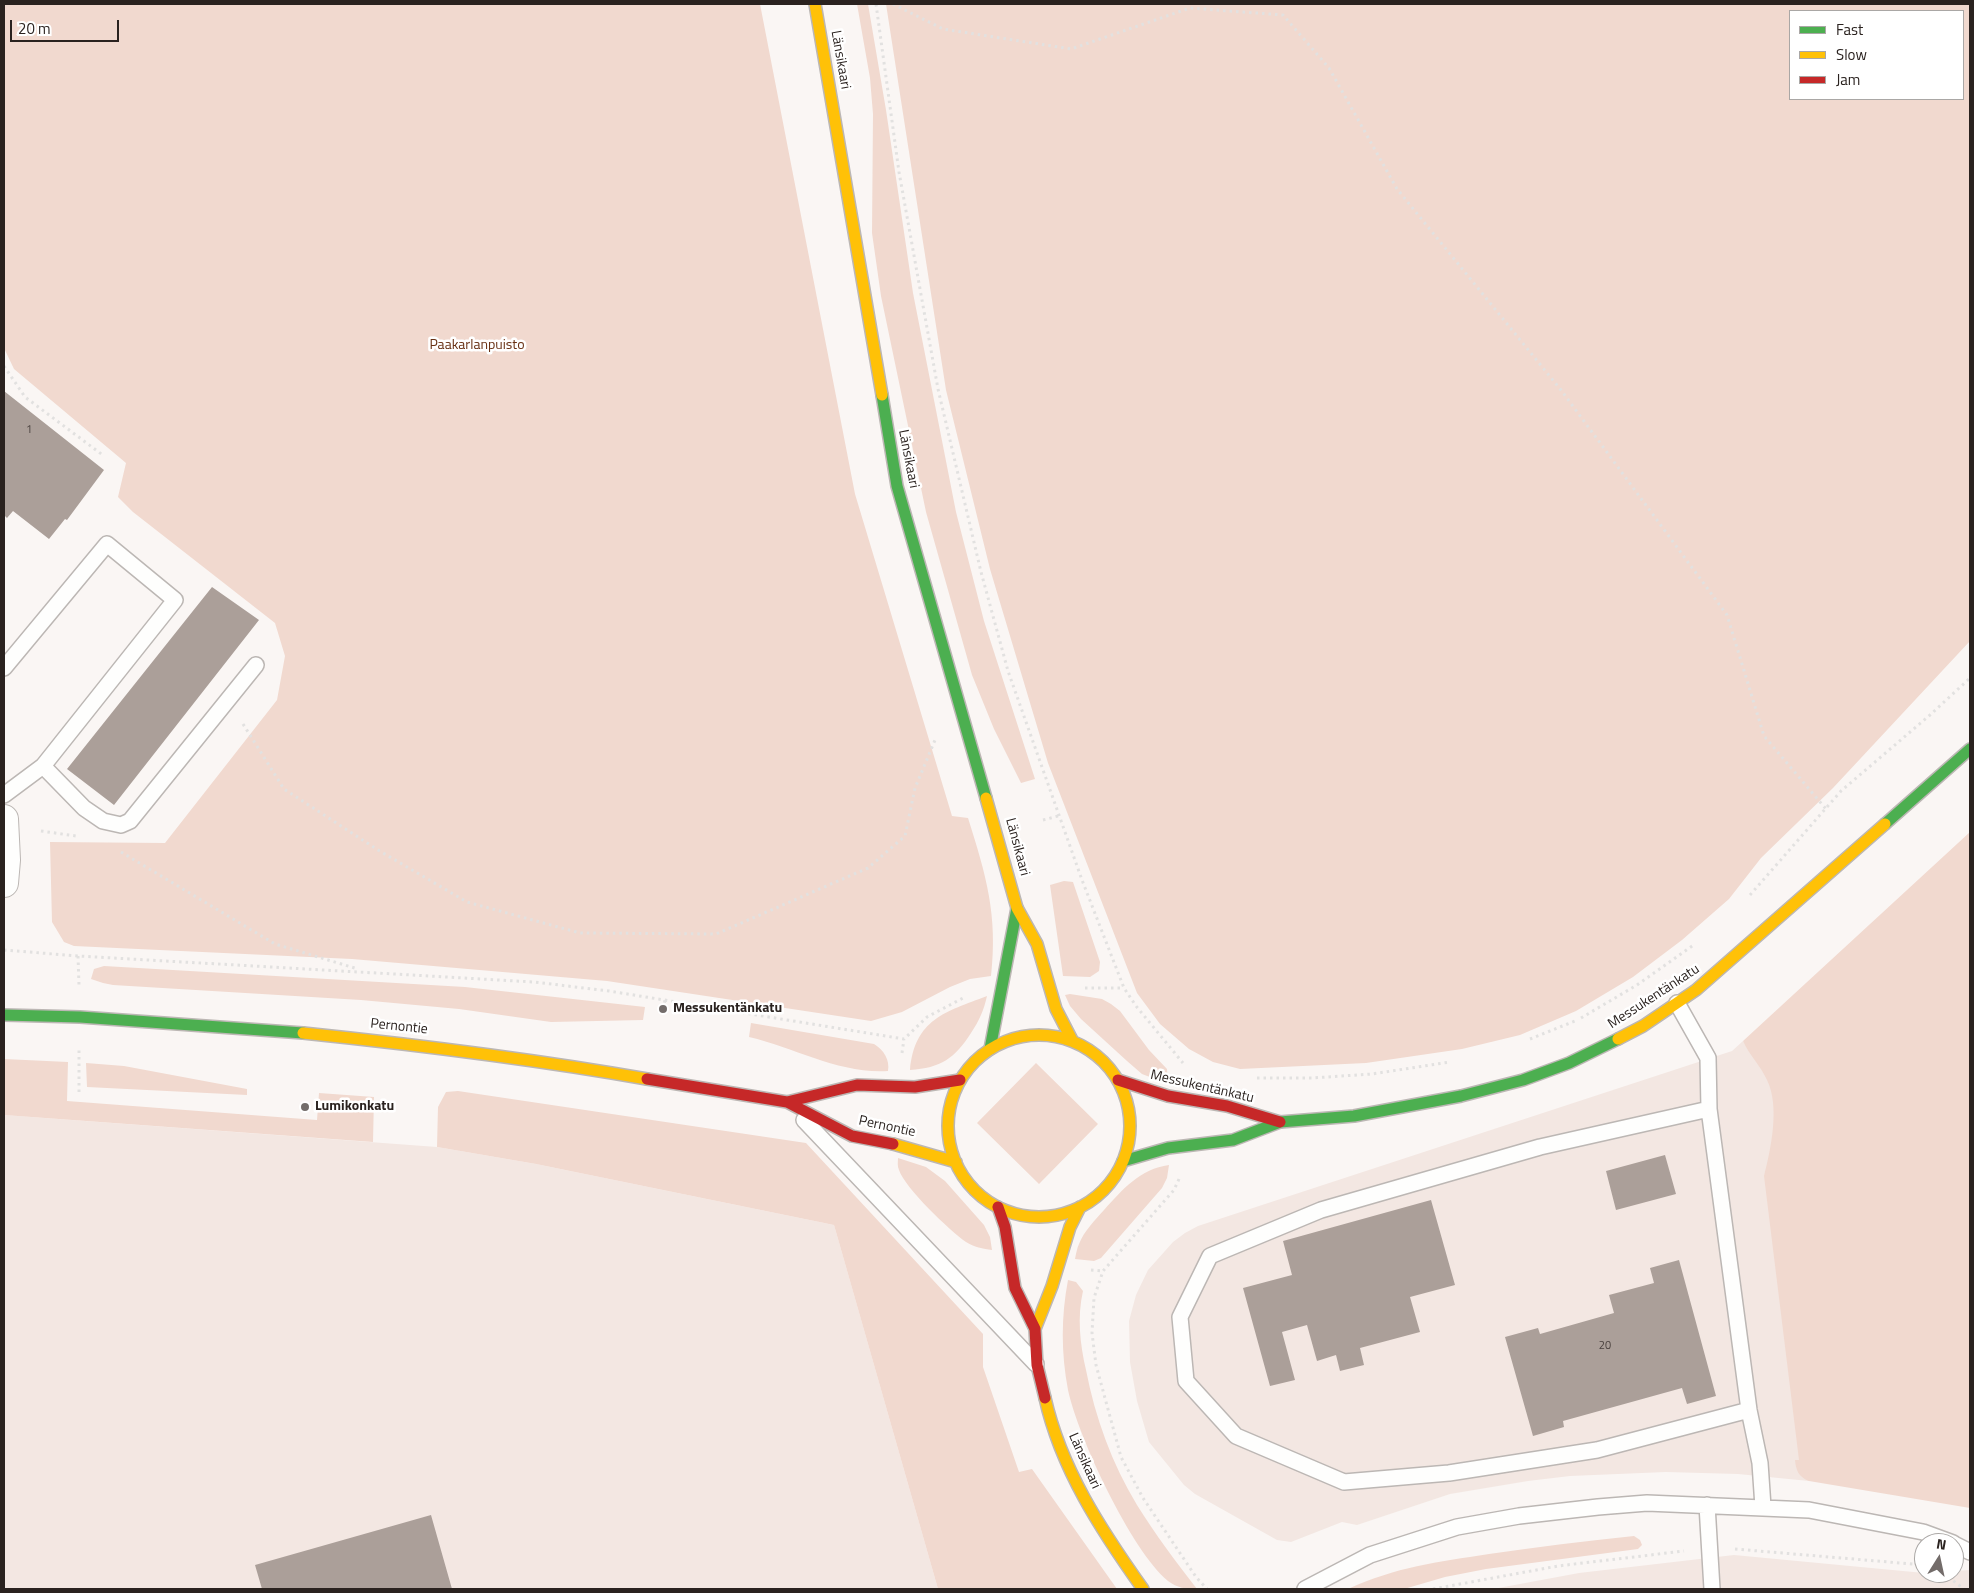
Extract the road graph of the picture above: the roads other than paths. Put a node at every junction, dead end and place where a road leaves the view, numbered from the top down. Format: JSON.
{"nodes":[{"id":1,"x":815,"y":4,"type":"edge"},
{"id":2,"x":256,"y":665,"type":"dead end"},
{"id":3,"x":4,"y":668,"type":"edge"},
{"id":4,"x":1970,"y":749,"type":"edge"},
{"id":5,"x":43,"y":766,"type":"junction"},
{"id":6,"x":4,"y":795,"type":"edge"},
{"id":7,"x":4,"y":819,"type":"edge"},
{"id":8,"x":4,"y":883,"type":"edge"},
{"id":9,"x":1017,"y":908,"type":"junction"},
{"id":10,"x":1677,"y":1003,"type":"junction"},
{"id":11,"x":4,"y":1015,"type":"edge"},
{"id":12,"x":1072,"y":1040,"type":"junction"},
{"id":13,"x":990,"y":1049,"type":"junction"},
{"id":14,"x":960,"y":1080,"type":"junction"},
{"id":15,"x":1118,"y":1080,"type":"junction"},
{"id":16,"x":787,"y":1102,"type":"junction"},
{"id":17,"x":1709,"y":1110,"type":"junction"},
{"id":18,"x":1280,"y":1122,"type":"junction"},
{"id":19,"x":1123,"y":1161,"type":"junction"},
{"id":20,"x":956,"y":1162,"type":"junction"},
{"id":21,"x":998,"y":1207,"type":"junction"},
{"id":22,"x":1080,"y":1207,"type":"junction"},
{"id":23,"x":1035,"y":1329,"type":"junction"},
{"id":24,"x":1037,"y":1365,"type":"junction"},
{"id":25,"x":1749,"y":1410,"type":"junction"},
{"id":26,"x":1707,"y":1505,"type":"junction"},
{"id":27,"x":1763,"y":1507,"type":"junction"},
{"id":28,"x":1926,"y":1533,"type":"edge"},
{"id":29,"x":1143,"y":1589,"type":"edge"},
{"id":30,"x":1305,"y":1589,"type":"edge"},
{"id":31,"x":1712,"y":1589,"type":"edge"}],
"edges":[{"from":1,"to":9,"type":"street","name":"Länsikaari"},
{"from":2,"to":5,"type":"lane"},
{"from":3,"to":5,"type":"lane"},
{"from":4,"to":10,"type":"street","name":"Messukentänkatu"},
{"from":5,"to":6,"type":"lane"},
{"from":7,"to":8,"type":"street"},
{"from":9,"to":12,"type":"street","name":"Länsikaari"},
{"from":9,"to":13,"type":"street","name":"Länsikaari"},
{"from":10,"to":17,"type":"lane"},
{"from":10,"to":18,"type":"street","name":"Messukentänkatu"},
{"from":11,"to":16,"type":"street","name":"Pernontie"},
{"from":12,"to":13,"type":"street"},
{"from":12,"to":15,"type":"street"},
{"from":13,"to":14,"type":"street"},
{"from":14,"to":16,"type":"street","name":"Pernontie"},
{"from":14,"to":20,"type":"street"},
{"from":15,"to":18,"type":"street","name":"Messukentänkatu"},
{"from":15,"to":19,"type":"street"},
{"from":16,"to":20,"type":"street","name":"Pernontie"},
{"from":16,"to":24,"type":"lane"},
{"from":17,"to":25,"type":"lane"},
{"from":17,"to":25,"type":"lane"},
{"from":18,"to":19,"type":"street","name":"Messukentänkatu"},
{"from":19,"to":22,"type":"street"},
{"from":20,"to":21,"type":"street"},
{"from":21,"to":22,"type":"street"},
{"from":21,"to":23,"type":"street","name":"Länsikaari"},
{"from":22,"to":23,"type":"street","name":"Länsikaari"},
{"from":23,"to":24,"type":"street","name":"Länsikaari"},
{"from":24,"to":29,"type":"street","name":"Länsikaari"},
{"from":25,"to":27,"type":"lane"},
{"from":26,"to":27,"type":"lane"},
{"from":26,"to":30,"type":"lane"},
{"from":26,"to":31,"type":"lane"},
{"from":27,"to":28,"type":"lane"}]}
